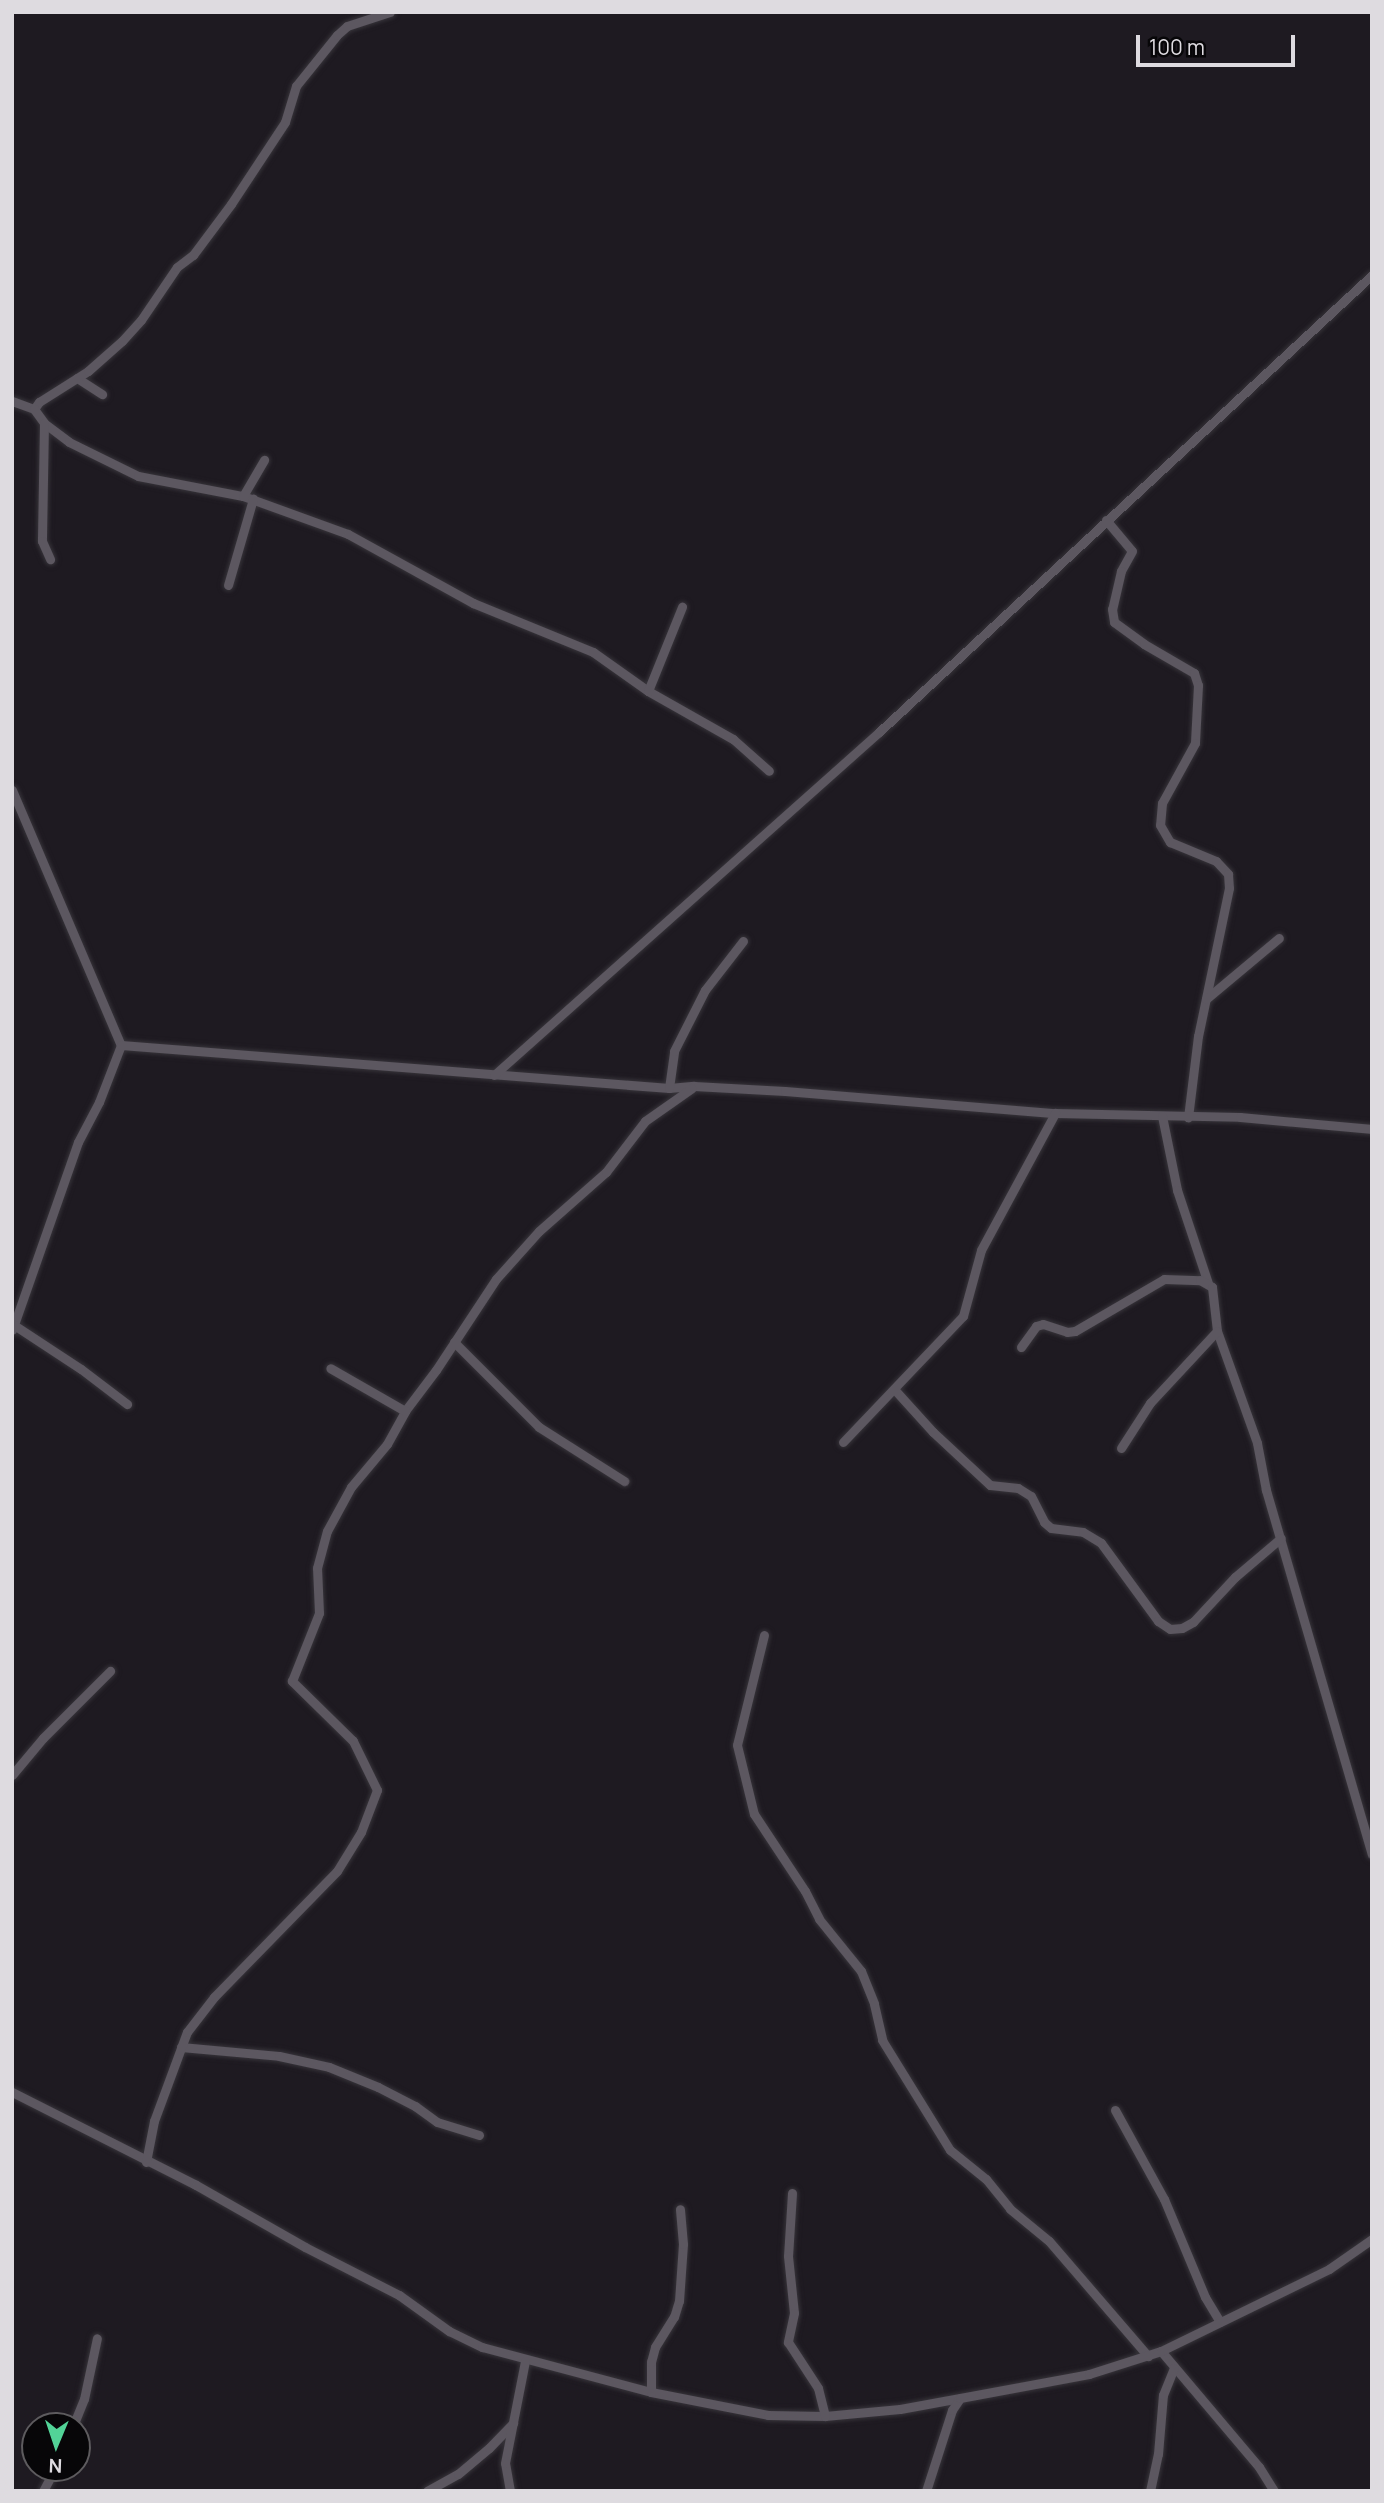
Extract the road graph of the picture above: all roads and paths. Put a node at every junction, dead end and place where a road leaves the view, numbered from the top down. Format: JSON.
{"nodes":[{"id":1,"x":390,"y":12,"type":"edge"},
{"id":2,"x":1372,"y":275,"type":"edge"},
{"id":3,"x":77,"y":378,"type":"junction"},
{"id":4,"x":102,"y":394,"type":"dead end"},
{"id":5,"x":12,"y":401,"type":"edge"},
{"id":6,"x":34,"y":409,"type":"junction"},
{"id":7,"x":44,"y":423,"type":"junction"},
{"id":8,"x":264,"y":460,"type":"dead end"},
{"id":9,"x":248,"y":497,"type":"junction"},
{"id":10,"x":1106,"y":520,"type":"junction"},
{"id":11,"x":50,"y":559,"type":"dead end"},
{"id":12,"x":228,"y":585,"type":"dead end"},
{"id":13,"x":682,"y":607,"type":"dead end"},
{"id":14,"x":648,"y":691,"type":"junction"},
{"id":15,"x":769,"y":771,"type":"dead end"},
{"id":16,"x":12,"y":790,"type":"edge"},
{"id":17,"x":1279,"y":938,"type":"dead end"},
{"id":18,"x":743,"y":941,"type":"dead end"},
{"id":19,"x":1206,"y":999,"type":"junction"},
{"id":20,"x":121,"y":1045,"type":"junction"},
{"id":21,"x":494,"y":1075,"type":"junction"},
{"id":22,"x":694,"y":1086,"type":"junction"},
{"id":23,"x":669,"y":1088,"type":"junction"},
{"id":24,"x":1055,"y":1113,"type":"junction"},
{"id":25,"x":1162,"y":1116,"type":"junction"},
{"id":26,"x":1188,"y":1117,"type":"junction"},
{"id":27,"x":1372,"y":1129,"type":"edge"},
{"id":28,"x":1208,"y":1283,"type":"junction"},
{"id":29,"x":13,"y":1327,"type":"edge"},
{"id":30,"x":1217,"y":1331,"type":"junction"},
{"id":31,"x":454,"y":1342,"type":"junction"},
{"id":32,"x":1021,"y":1347,"type":"dead end"},
{"id":33,"x":331,"y":1368,"type":"dead end"},
{"id":34,"x":894,"y":1389,"type":"junction"},
{"id":35,"x":127,"y":1404,"type":"dead end"},
{"id":36,"x":405,"y":1411,"type":"junction"},
{"id":37,"x":843,"y":1442,"type":"dead end"},
{"id":38,"x":1121,"y":1448,"type":"dead end"},
{"id":39,"x":624,"y":1481,"type":"dead end"},
{"id":40,"x":1281,"y":1538,"type":"junction"},
{"id":41,"x":764,"y":1635,"type":"dead end"},
{"id":42,"x":110,"y":1671,"type":"dead end"},
{"id":43,"x":12,"y":1775,"type":"edge"},
{"id":44,"x":1372,"y":1854,"type":"edge"},
{"id":45,"x":181,"y":2047,"type":"junction"},
{"id":46,"x":12,"y":2092,"type":"edge"},
{"id":47,"x":1115,"y":2110,"type":"dead end"},
{"id":48,"x":479,"y":2136,"type":"dead end"},
{"id":49,"x":146,"y":2162,"type":"junction"},
{"id":50,"x":792,"y":2193,"type":"dead end"},
{"id":51,"x":680,"y":2209,"type":"dead end"},
{"id":52,"x":1372,"y":2239,"type":"edge"},
{"id":53,"x":1220,"y":2322,"type":"junction"},
{"id":54,"x":97,"y":2338,"type":"dead end"},
{"id":55,"x":1161,"y":2351,"type":"junction"},
{"id":56,"x":1148,"y":2356,"type":"junction"},
{"id":57,"x":525,"y":2361,"type":"junction"},
{"id":58,"x":1174,"y":2368,"type":"junction"},
{"id":59,"x":651,"y":2392,"type":"junction"},
{"id":60,"x":960,"y":2398,"type":"junction"},
{"id":61,"x":79,"y":2412,"type":"edge"},
{"id":62,"x":825,"y":2416,"type":"junction"},
{"id":63,"x":514,"y":2422,"type":"junction"},
{"id":64,"x":426,"y":2491,"type":"edge"},
{"id":65,"x":510,"y":2491,"type":"edge"},
{"id":66,"x":926,"y":2491,"type":"edge"},
{"id":67,"x":1150,"y":2491,"type":"edge"},
{"id":68,"x":1274,"y":2491,"type":"edge"}],
"edges":[{"from":1,"to":3,"type":"street"},
{"from":2,"to":10,"type":"street"},
{"from":3,"to":4,"type":"street"},
{"from":3,"to":6,"type":"street"},
{"from":5,"to":6,"type":"street"},
{"from":6,"to":7,"type":"street"},
{"from":7,"to":9,"type":"street"},
{"from":7,"to":11,"type":"street"},
{"from":8,"to":9,"type":"street"},
{"from":9,"to":12,"type":"street"},
{"from":9,"to":14,"type":"street"},
{"from":10,"to":19,"type":"street"},
{"from":10,"to":21,"type":"street"},
{"from":13,"to":14,"type":"street"},
{"from":14,"to":15,"type":"street"},
{"from":16,"to":20,"type":"street"},
{"from":17,"to":19,"type":"street"},
{"from":18,"to":23,"type":"street"},
{"from":19,"to":26,"type":"street"},
{"from":20,"to":21,"type":"street"},
{"from":20,"to":29,"type":"street"},
{"from":21,"to":23,"type":"street"},
{"from":22,"to":23,"type":"street"},
{"from":22,"to":24,"type":"street"},
{"from":22,"to":31,"type":"street"},
{"from":24,"to":25,"type":"street"},
{"from":24,"to":34,"type":"street"},
{"from":25,"to":26,"type":"street"},
{"from":25,"to":28,"type":"street"},
{"from":26,"to":27,"type":"street"},
{"from":28,"to":30,"type":"street"},
{"from":28,"to":32,"type":"street"},
{"from":29,"to":35,"type":"street"},
{"from":30,"to":38,"type":"street"},
{"from":30,"to":40,"type":"street"},
{"from":31,"to":36,"type":"street"},
{"from":31,"to":39,"type":"street"},
{"from":33,"to":36,"type":"street"},
{"from":34,"to":37,"type":"street"},
{"from":34,"to":40,"type":"street"},
{"from":36,"to":45,"type":"street"},
{"from":40,"to":44,"type":"street"},
{"from":41,"to":56,"type":"street"},
{"from":42,"to":43,"type":"street"},
{"from":45,"to":48,"type":"street"},
{"from":45,"to":49,"type":"street"},
{"from":46,"to":49,"type":"street"},
{"from":47,"to":53,"type":"street"},
{"from":49,"to":57,"type":"street"},
{"from":50,"to":62,"type":"street"},
{"from":51,"to":59,"type":"street"},
{"from":52,"to":53,"type":"street"},
{"from":53,"to":55,"type":"street"},
{"from":54,"to":61,"type":"street"},
{"from":55,"to":56,"type":"street"},
{"from":55,"to":58,"type":"street"},
{"from":56,"to":60,"type":"street"},
{"from":57,"to":59,"type":"street"},
{"from":57,"to":63,"type":"street"},
{"from":58,"to":67,"type":"street"},
{"from":58,"to":68,"type":"street"},
{"from":59,"to":62,"type":"street"},
{"from":60,"to":62,"type":"street"},
{"from":60,"to":66,"type":"street"},
{"from":63,"to":64,"type":"street"},
{"from":63,"to":65,"type":"street"}]}
